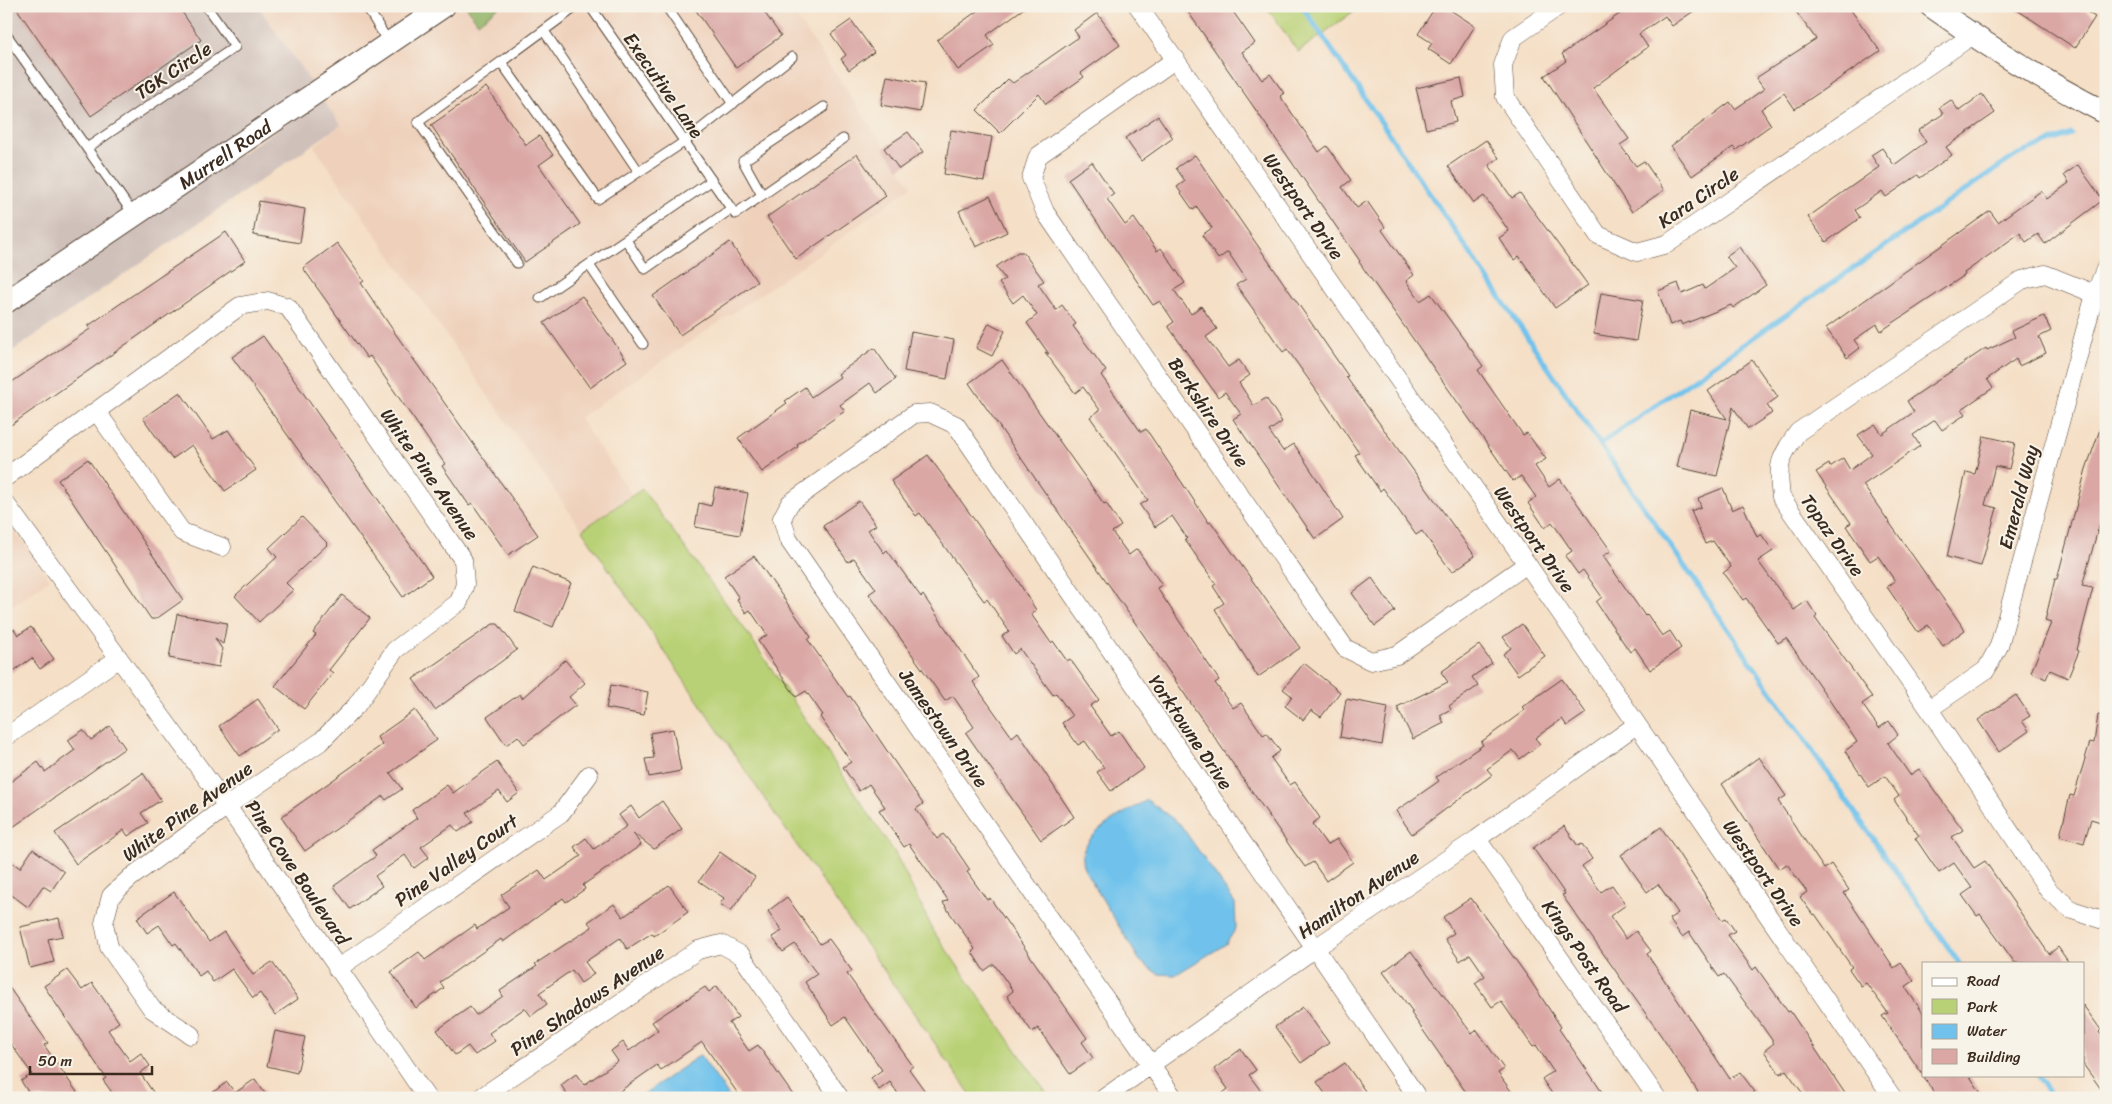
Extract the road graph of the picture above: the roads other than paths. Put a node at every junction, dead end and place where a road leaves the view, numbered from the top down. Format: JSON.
{"nodes":[{"id":1,"x":206,"y":6,"type":"edge"},
{"id":2,"x":366,"y":6,"type":"edge"},
{"id":3,"x":444,"y":6,"type":"edge"},
{"id":4,"x":578,"y":6,"type":"edge"},
{"id":5,"x":590,"y":6,"type":"edge"},
{"id":6,"x":666,"y":6,"type":"edge"},
{"id":7,"x":1138,"y":6,"type":"edge"},
{"id":8,"x":1559,"y":6,"type":"edge"},
{"id":9,"x":1932,"y":6,"type":"edge"},
{"id":10,"x":544,"y":31,"type":"junction"},
{"id":11,"x":6,"y":34,"type":"edge"},
{"id":12,"x":1973,"y":36,"type":"junction"},
{"id":13,"x":390,"y":43,"type":"junction"},
{"id":14,"x":792,"y":57,"type":"dead end"},
{"id":15,"x":1176,"y":58,"type":"junction"},
{"id":16,"x":501,"y":62,"type":"junction"},
{"id":17,"x":733,"y":104,"type":"junction"},
{"id":18,"x":824,"y":107,"type":"dead end"},
{"id":19,"x":2106,"y":113,"type":"edge"},
{"id":20,"x":843,"y":139,"type":"dead end"},
{"id":21,"x":684,"y":142,"type":"junction"},
{"id":22,"x":87,"y":148,"type":"junction"},
{"id":23,"x":639,"y":172,"type":"junction"},
{"id":24,"x":711,"y":182,"type":"junction"},
{"id":25,"x":762,"y":194,"type":"junction"},
{"id":26,"x":731,"y":209,"type":"junction"},
{"id":27,"x":134,"y":216,"type":"junction"},
{"id":28,"x":626,"y":240,"type":"junction"},
{"id":29,"x":517,"y":263,"type":"dead end"},
{"id":30,"x":589,"y":265,"type":"junction"},
{"id":31,"x":2106,"y":267,"type":"edge"},
{"id":32,"x":2095,"y":294,"type":"junction"},
{"id":33,"x":540,"y":298,"type":"dead end"},
{"id":34,"x":6,"y":302,"type":"edge"},
{"id":35,"x":643,"y":344,"type":"dead end"},
{"id":36,"x":97,"y":412,"type":"junction"},
{"id":37,"x":914,"y":414,"type":"joint"},
{"id":38,"x":6,"y":476,"type":"edge"},
{"id":39,"x":6,"y":504,"type":"edge"},
{"id":40,"x":222,"y":547,"type":"dead end"},
{"id":41,"x":1527,"y":564,"type":"junction"},
{"id":42,"x":118,"y":658,"type":"junction"},
{"id":43,"x":1929,"y":709,"type":"junction"},
{"id":44,"x":1636,"y":725,"type":"junction"},
{"id":45,"x":6,"y":737,"type":"edge"},
{"id":46,"x":588,"y":775,"type":"dead end"},
{"id":47,"x":227,"y":806,"type":"junction"},
{"id":48,"x":1477,"y":839,"type":"junction"},
{"id":49,"x":2106,"y":921,"type":"edge"},
{"id":50,"x":1314,"y":949,"type":"junction"},
{"id":51,"x":337,"y":969,"type":"junction"},
{"id":52,"x":191,"y":1035,"type":"dead end"},
{"id":53,"x":1151,"y":1064,"type":"junction"},
{"id":54,"x":427,"y":1098,"type":"edge"},
{"id":55,"x":480,"y":1098,"type":"edge"},
{"id":56,"x":840,"y":1098,"type":"edge"},
{"id":57,"x":1104,"y":1098,"type":"edge"},
{"id":58,"x":1174,"y":1098,"type":"edge"},
{"id":59,"x":1418,"y":1098,"type":"edge"},
{"id":60,"x":1658,"y":1098,"type":"edge"},
{"id":61,"x":1893,"y":1098,"type":"edge"}],
"edges":[{"from":1,"to":22,"type":"lane","name":"TGK Circle"},
{"from":2,"to":13,"type":"lane"},
{"from":3,"to":13,"type":"street","name":"Murrell Road"},
{"from":4,"to":10,"type":"lane"},
{"from":5,"to":21,"type":"lane","name":"Executive Lane"},
{"from":6,"to":17,"type":"lane"},
{"from":7,"to":15,"type":"street","name":"Westport Drive"},
{"from":8,"to":12,"type":"street","name":"Kara Circle"},
{"from":9,"to":12,"type":"street"},
{"from":10,"to":16,"type":"lane"},
{"from":10,"to":23,"type":"lane"},
{"from":11,"to":22,"type":"lane"},
{"from":12,"to":19,"type":"street"},
{"from":13,"to":27,"type":"street","name":"Murrell Road"},
{"from":14,"to":17,"type":"lane"},
{"from":15,"to":41,"type":"street","name":"Westport Drive"},
{"from":15,"to":41,"type":"street","name":"Berkshire Drive"},
{"from":16,"to":23,"type":"lane"},
{"from":16,"to":29,"type":"lane"},
{"from":17,"to":21,"type":"lane"},
{"from":18,"to":25,"type":"lane"},
{"from":20,"to":25,"type":"lane"},
{"from":21,"to":23,"type":"lane"},
{"from":21,"to":24,"type":"lane","name":"Executive Lane"},
{"from":22,"to":27,"type":"lane"},
{"from":24,"to":26,"type":"lane","name":"Executive Lane"},
{"from":24,"to":28,"type":"lane"},
{"from":25,"to":26,"type":"lane"},
{"from":26,"to":28,"type":"lane"},
{"from":27,"to":34,"type":"street","name":"Murrell Road"},
{"from":28,"to":30,"type":"lane"},
{"from":30,"to":33,"type":"lane"},
{"from":30,"to":35,"type":"lane"},
{"from":31,"to":32,"type":"street","name":"Emerald Way"},
{"from":32,"to":43,"type":"street","name":"Emerald Way"},
{"from":32,"to":43,"type":"street","name":"Topaz Drive"},
{"from":36,"to":38,"type":"street","name":"White Pine Avenue"},
{"from":36,"to":40,"type":"street"},
{"from":36,"to":47,"type":"street","name":"White Pine Avenue"},
{"from":37,"to":50,"type":"street","name":"Yorktowne Drive"},
{"from":37,"to":53,"type":"street","name":"Jamestown Drive"},
{"from":39,"to":42,"type":"street","name":"Pine Cove Boulevard"},
{"from":41,"to":44,"type":"street","name":"Westport Drive"},
{"from":42,"to":45,"type":"street"},
{"from":42,"to":47,"type":"street","name":"Pine Cove Boulevard"},
{"from":43,"to":49,"type":"street","name":"Topaz Drive"},
{"from":44,"to":48,"type":"street","name":"Hamilton Avenue"},
{"from":44,"to":61,"type":"street","name":"Westport Drive"},
{"from":46,"to":51,"type":"street","name":"Pine Valley Court"},
{"from":47,"to":51,"type":"street","name":"Pine Cove Boulevard"},
{"from":47,"to":52,"type":"street","name":"White Pine Avenue"},
{"from":48,"to":50,"type":"street","name":"Hamilton Avenue"},
{"from":48,"to":60,"type":"street","name":"Kings Post Road"},
{"from":50,"to":53,"type":"street","name":"Hamilton Avenue"},
{"from":50,"to":59,"type":"street","name":"Yorktowne Drive"},
{"from":51,"to":54,"type":"street","name":"Pine Cove Boulevard"},
{"from":53,"to":57,"type":"street","name":"Hamilton Avenue"},
{"from":53,"to":58,"type":"street","name":"Jamestown Drive"},
{"from":55,"to":56,"type":"street","name":"Pine Shadows Avenue"}]}
